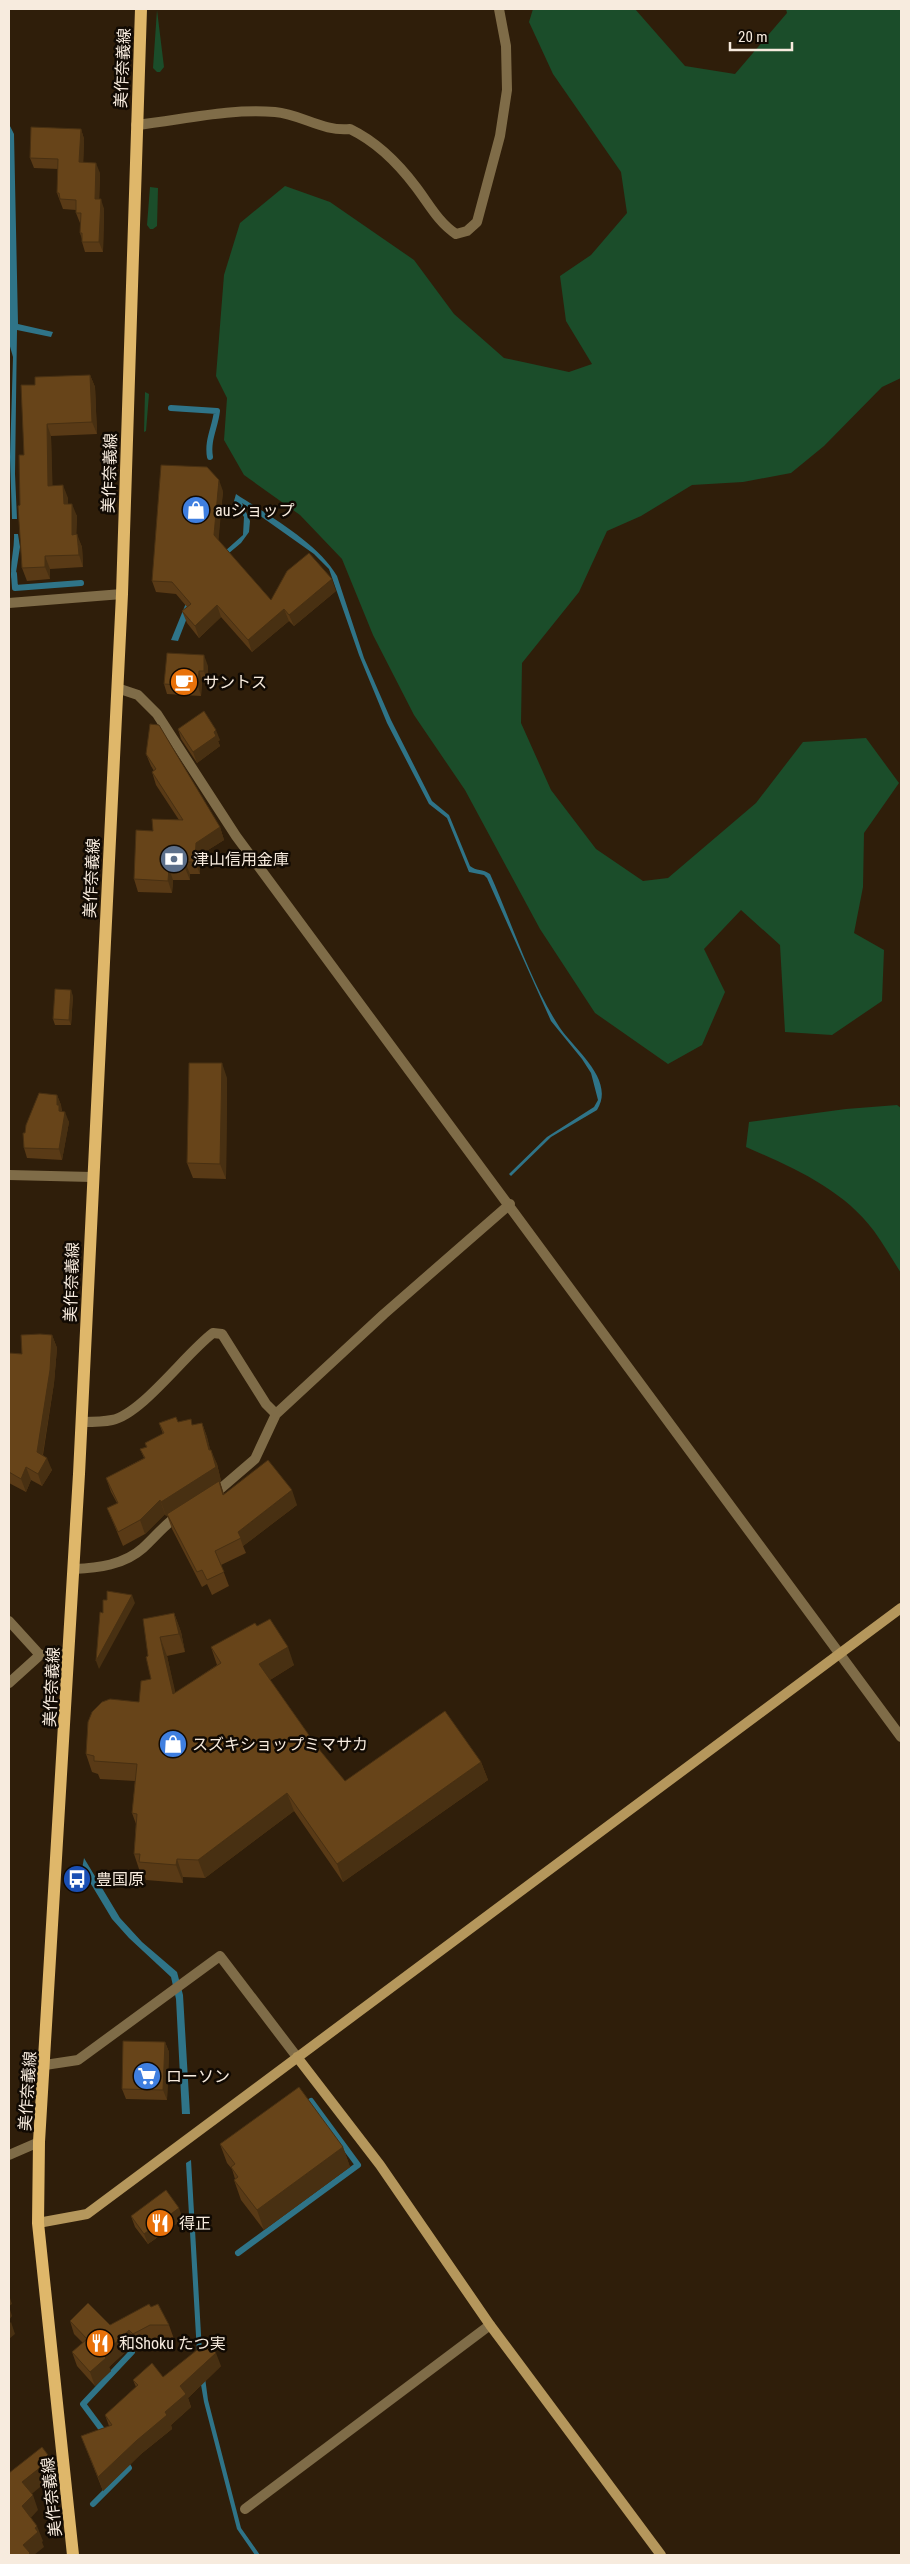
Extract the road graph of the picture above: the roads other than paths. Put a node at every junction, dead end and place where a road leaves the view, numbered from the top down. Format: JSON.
{"nodes":[{"id":1,"x":141,"y":9,"type":"edge"},
{"id":2,"x":499,"y":9,"type":"edge"},
{"id":3,"x":136,"y":125,"type":"junction"},
{"id":4,"x":122,"y":594,"type":"junction"},
{"id":5,"x":9,"y":603,"type":"edge"},
{"id":6,"x":117,"y":688,"type":"junction"},
{"id":7,"x":9,"y":1175,"type":"edge"},
{"id":8,"x":92,"y":1177,"type":"junction"},
{"id":9,"x":510,"y":1204,"type":"junction"},
{"id":10,"x":276,"y":1414,"type":"junction"},
{"id":11,"x":82,"y":1422,"type":"junction"},
{"id":12,"x":74,"y":1569,"type":"junction"},
{"id":13,"x":901,"y":1608,"type":"edge"},
{"id":14,"x":9,"y":1621,"type":"edge"},
{"id":15,"x":69,"y":1653,"type":"junction"},
{"id":16,"x":840,"y":1654,"type":"junction"},
{"id":17,"x":40,"y":1655,"type":"junction"},
{"id":18,"x":9,"y":1683,"type":"edge"},
{"id":19,"x":901,"y":1737,"type":"edge"},
{"id":20,"x":297,"y":2057,"type":"junction"},
{"id":21,"x":45,"y":2064,"type":"junction"},
{"id":22,"x":39,"y":2142,"type":"junction"},
{"id":23,"x":9,"y":2155,"type":"edge"},
{"id":24,"x":38,"y":2223,"type":"junction"},
{"id":25,"x":490,"y":2325,"type":"junction"},
{"id":26,"x":244,"y":2510,"type":"dead end"},
{"id":27,"x":73,"y":2555,"type":"edge"},
{"id":28,"x":661,"y":2555,"type":"edge"}],
"edges":[{"from":1,"to":3,"type":"main road","name":"美作奈義線"},
{"from":2,"to":3,"type":"street"},
{"from":3,"to":4,"type":"main road","name":"美作奈義線"},
{"from":4,"to":5,"type":"street"},
{"from":4,"to":6,"type":"main road","name":"美作奈義線"},
{"from":6,"to":8,"type":"main road","name":"美作奈義線"},
{"from":6,"to":9,"type":"street"},
{"from":7,"to":8,"type":"street"},
{"from":8,"to":11,"type":"main road","name":"美作奈義線"},
{"from":9,"to":10,"type":"street"},
{"from":9,"to":16,"type":"street"},
{"from":10,"to":11,"type":"street"},
{"from":10,"to":12,"type":"street"},
{"from":11,"to":12,"type":"main road","name":"美作奈義線"},
{"from":12,"to":15,"type":"main road","name":"美作奈義線"},
{"from":13,"to":16,"type":"street"},
{"from":14,"to":17,"type":"street"},
{"from":15,"to":17,"type":"street"},
{"from":15,"to":21,"type":"main road","name":"美作奈義線"},
{"from":16,"to":19,"type":"street"},
{"from":16,"to":20,"type":"street"},
{"from":17,"to":18,"type":"street"},
{"from":20,"to":21,"type":"street"},
{"from":20,"to":24,"type":"street"},
{"from":20,"to":25,"type":"street"},
{"from":21,"to":22,"type":"main road","name":"美作奈義線"},
{"from":22,"to":23,"type":"street"},
{"from":22,"to":24,"type":"main road","name":"美作奈義線"},
{"from":24,"to":27,"type":"main road","name":"美作奈義線"},
{"from":25,"to":26,"type":"street"},
{"from":25,"to":28,"type":"street"}]}
